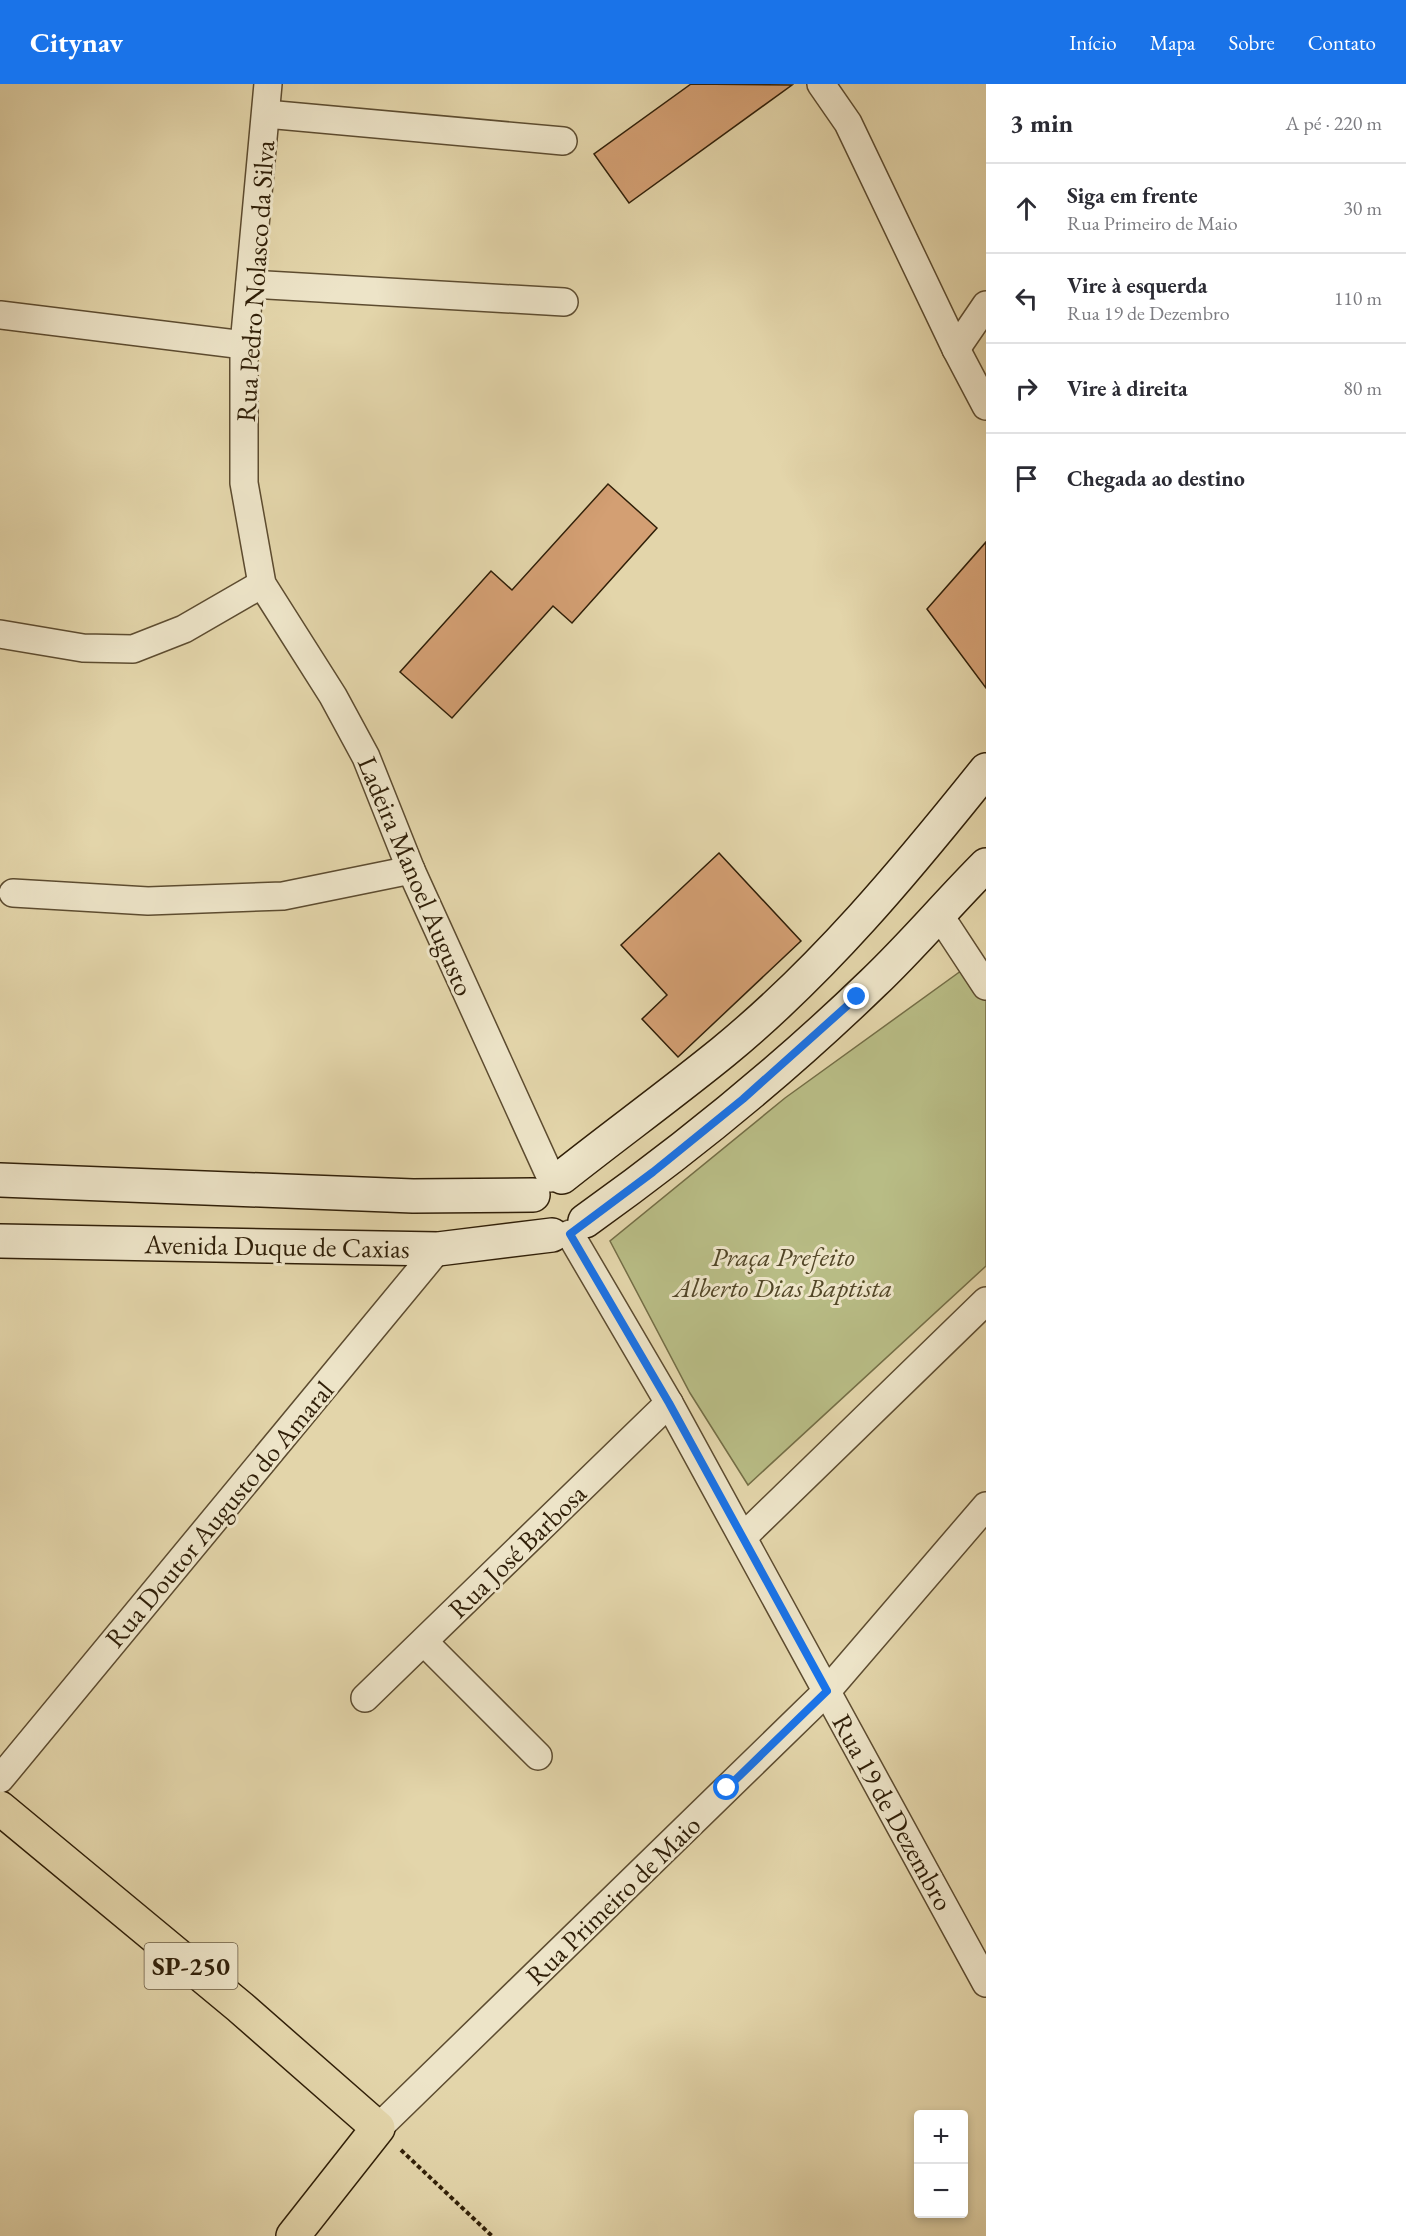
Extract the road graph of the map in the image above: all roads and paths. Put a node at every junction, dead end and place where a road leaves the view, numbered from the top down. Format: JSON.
{"nodes":[{"id":1,"x":268,"y":84,"type":"edge"},
{"id":2,"x":821,"y":84,"type":"edge"},
{"id":3,"x":266,"y":114,"type":"junction"},
{"id":4,"x":562,"y":141,"type":"dead end"},
{"id":5,"x":250,"y":285,"type":"junction"},
{"id":6,"x":564,"y":302,"type":"dead end"},
{"id":7,"x":986,"y":305,"type":"edge"},
{"id":8,"x":0,"y":315,"type":"edge"},
{"id":9,"x":244,"y":345,"type":"junction"},
{"id":10,"x":956,"y":349,"type":"junction"},
{"id":11,"x":986,"y":406,"type":"edge"},
{"id":12,"x":262,"y":584,"type":"junction"},
{"id":13,"x":0,"y":634,"type":"edge"},
{"id":14,"x":986,"y":770,"type":"edge"},
{"id":15,"x":986,"y":865,"type":"edge"},
{"id":16,"x":411,"y":870,"type":"junction"},
{"id":17,"x":13,"y":893,"type":"dead end"},
{"id":18,"x":938,"y":913,"type":"junction"},
{"id":19,"x":986,"y":986,"type":"edge"},
{"id":20,"x":0,"y":1180,"type":"edge"},
{"id":21,"x":549,"y":1183,"type":"junction"},
{"id":22,"x":569,"y":1230,"type":"junction"},
{"id":23,"x":0,"y":1241,"type":"edge"},
{"id":24,"x":438,"y":1249,"type":"junction"},
{"id":25,"x":986,"y":1300,"type":"edge"},
{"id":26,"x":669,"y":1403,"type":"junction"},
{"id":27,"x":986,"y":1506,"type":"edge"},
{"id":28,"x":743,"y":1537,"type":"junction"},
{"id":29,"x":424,"y":1642,"type":"junction"},
{"id":30,"x":827,"y":1691,"type":"junction"},
{"id":31,"x":365,"y":1698,"type":"dead end"},
{"id":32,"x":538,"y":1756,"type":"dead end"},
{"id":33,"x":0,"y":1779,"type":"edge"},
{"id":34,"x":0,"y":1808,"type":"edge"},
{"id":35,"x":986,"y":1983,"type":"edge"},
{"id":36,"x":378,"y":2128,"type":"junction"},
{"id":37,"x":292,"y":2236,"type":"edge"},
{"id":38,"x":492,"y":2236,"type":"edge"}],
"edges":[{"from":1,"to":3,"type":"street","name":"Rua Pedro Nolasco da Silva"},
{"from":2,"to":10,"type":"street"},
{"from":3,"to":4,"type":"street"},
{"from":3,"to":5,"type":"street","name":"Rua Pedro Nolasco da Silva"},
{"from":5,"to":6,"type":"street"},
{"from":5,"to":9,"type":"street","name":"Rua Pedro Nolasco da Silva"},
{"from":7,"to":10,"type":"street"},
{"from":8,"to":9,"type":"street"},
{"from":9,"to":12,"type":"street","name":"Rua Pedro Nolasco da Silva"},
{"from":10,"to":11,"type":"street"},
{"from":12,"to":13,"type":"street"},
{"from":12,"to":16,"type":"street","name":"Ladeira Manoel Augusto"},
{"from":14,"to":21,"type":"main road"},
{"from":15,"to":18,"type":"main road"},
{"from":16,"to":17,"type":"street"},
{"from":16,"to":21,"type":"street","name":"Ladeira Manoel Augusto"},
{"from":18,"to":19,"type":"street"},
{"from":18,"to":22,"type":"main road"},
{"from":20,"to":21,"type":"main road","name":"Avenida Duque de Caxias"},
{"from":21,"to":22,"type":"main road"},
{"from":21,"to":22,"type":"main road"},
{"from":22,"to":24,"type":"main road","name":"Avenida Duque de Caxias"},
{"from":22,"to":26,"type":"street","name":"Rua 19 de Dezembro"},
{"from":23,"to":24,"type":"main road","name":"Avenida Duque de Caxias"},
{"from":24,"to":33,"type":"street","name":"Rua Doutor Augusto do Amaral"},
{"from":25,"to":28,"type":"street"},
{"from":26,"to":28,"type":"street","name":"Rua 19 de Dezembro"},
{"from":26,"to":29,"type":"street","name":"Rua José Barbosa"},
{"from":27,"to":30,"type":"street","name":"Rua Primeiro de Maio"},
{"from":28,"to":30,"type":"street","name":"Rua 19 de Dezembro"},
{"from":29,"to":31,"type":"street","name":"Rua José Barbosa"},
{"from":29,"to":32,"type":"street"},
{"from":30,"to":35,"type":"street","name":"Rua 19 de Dezembro"},
{"from":30,"to":36,"type":"street","name":"Rua Primeiro de Maio"},
{"from":34,"to":36,"type":"main road","number":"SP-250"},
{"from":36,"to":37,"type":"main road"},
{"from":36,"to":38,"type":"path"}]}
